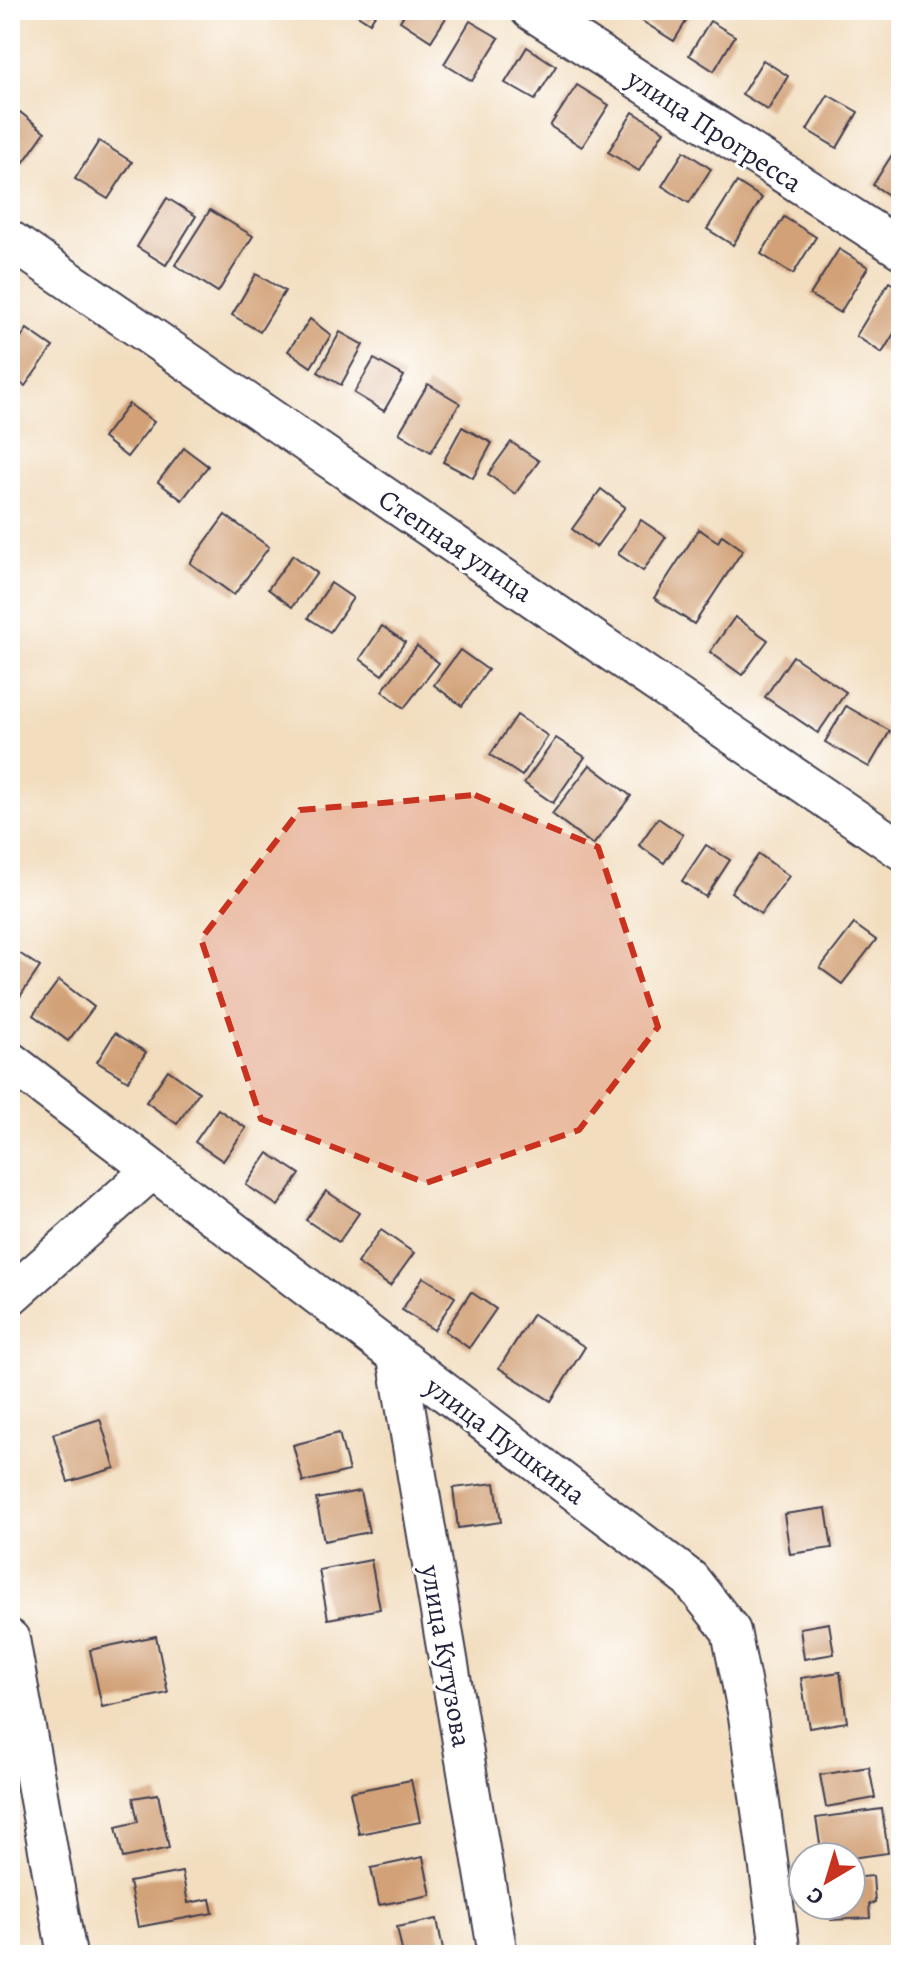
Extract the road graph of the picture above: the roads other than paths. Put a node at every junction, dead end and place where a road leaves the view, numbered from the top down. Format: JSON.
{"nodes":[{"id":1,"x":530,"y":10,"type":"edge"},
{"id":2,"x":10,"y":240,"type":"edge"},
{"id":3,"x":901,"y":249,"type":"edge"},
{"id":4,"x":901,"y":850,"type":"edge"},
{"id":5,"x":10,"y":1061,"type":"edge"},
{"id":6,"x":152,"y":1170,"type":"junction"},
{"id":7,"x":10,"y":1296,"type":"edge"},
{"id":8,"x":397,"y":1357,"type":"junction"},
{"id":9,"x":10,"y":1639,"type":"edge"},
{"id":10,"x":67,"y":1955,"type":"edge"},
{"id":11,"x":498,"y":1955,"type":"edge"},
{"id":12,"x":781,"y":1955,"type":"edge"}],
"edges":[{"from":1,"to":3,"type":"street","name":"улица Прогресса"},
{"from":2,"to":4,"type":"street","name":"Степная улица"},
{"from":5,"to":6,"type":"street","name":"улица Пушкина"},
{"from":6,"to":7,"type":"street"},
{"from":6,"to":8,"type":"street","name":"улица Пушкина"},
{"from":8,"to":11,"type":"street","name":"улица Кутузова"},
{"from":8,"to":12,"type":"street","name":"улица Пушкина"},
{"from":9,"to":10,"type":"street"}]}
